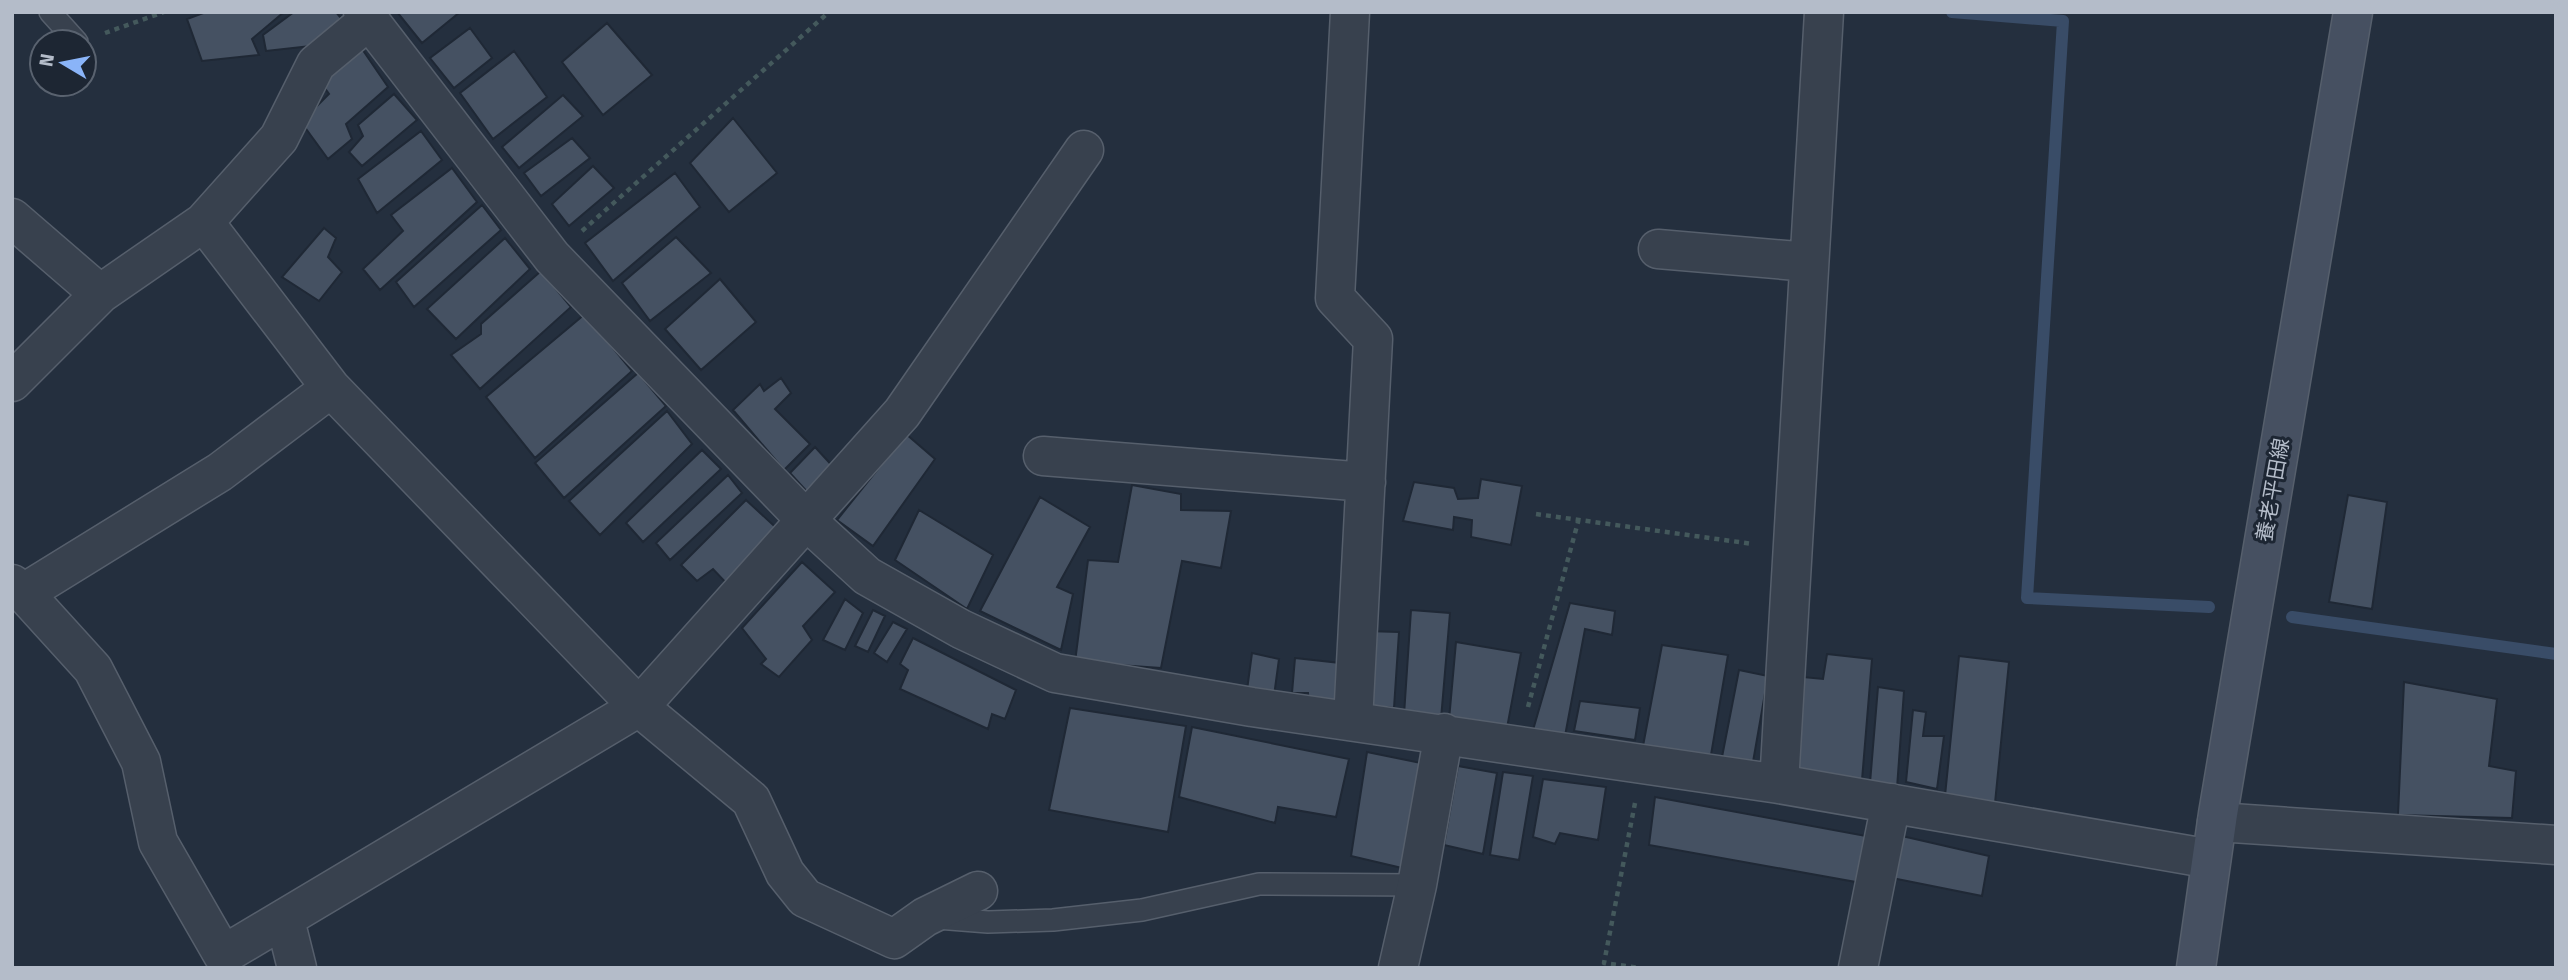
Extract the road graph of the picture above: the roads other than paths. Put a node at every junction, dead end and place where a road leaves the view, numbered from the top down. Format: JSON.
{"nodes":[{"id":1,"x":50,"y":12,"type":"edge"},
{"id":2,"x":1350,"y":12,"type":"edge"},
{"id":3,"x":1824,"y":12,"type":"edge"},
{"id":4,"x":2353,"y":12,"type":"edge"},
{"id":5,"x":366,"y":16,"type":"edge"},
{"id":6,"x":64,"y":28,"type":"edge"},
{"id":7,"x":1084,"y":150,"type":"dead end"},
{"id":8,"x":12,"y":218,"type":"edge"},
{"id":9,"x":204,"y":222,"type":"junction"},
{"id":10,"x":1658,"y":249,"type":"dead end"},
{"id":11,"x":1809,"y":262,"type":"junction"},
{"id":12,"x":100,"y":293,"type":"junction"},
{"id":13,"x":12,"y":382,"type":"edge"},
{"id":14,"x":331,"y":388,"type":"junction"},
{"id":15,"x":1043,"y":456,"type":"dead end"},
{"id":16,"x":1366,"y":482,"type":"junction"},
{"id":17,"x":807,"y":521,"type":"junction"},
{"id":18,"x":18,"y":588,"type":"edge"},
{"id":19,"x":639,"y":707,"type":"junction"},
{"id":20,"x":1353,"y":721,"type":"junction"},
{"id":21,"x":1444,"y":733,"type":"junction"},
{"id":22,"x":1779,"y":783,"type":"junction"},
{"id":23,"x":1891,"y":803,"type":"junction"},
{"id":24,"x":2214,"y":840,"type":"junction"},
{"id":25,"x":2556,"y":845,"type":"edge"},
{"id":26,"x":1418,"y":885,"type":"junction"},
{"id":27,"x":978,"y":891,"type":"dead end"},
{"id":28,"x":925,"y":917,"type":"junction"},
{"id":29,"x":285,"y":920,"type":"junction"},
{"id":30,"x":892,"y":953,"type":"edge"},
{"id":31,"x":297,"y":968,"type":"edge"},
{"id":32,"x":1398,"y":968,"type":"edge"},
{"id":33,"x":1858,"y":968,"type":"edge"},
{"id":34,"x":2196,"y":968,"type":"edge"}],
"edges":[{"from":1,"to":6,"type":"lane"},
{"from":2,"to":16,"type":"street"},
{"from":3,"to":11,"type":"street"},
{"from":4,"to":24,"type":"main road","name":"養老平田線"},
{"from":5,"to":9,"type":"street"},
{"from":5,"to":17,"type":"street"},
{"from":7,"to":17,"type":"street"},
{"from":8,"to":12,"type":"street"},
{"from":9,"to":12,"type":"street"},
{"from":9,"to":14,"type":"street"},
{"from":10,"to":11,"type":"street"},
{"from":11,"to":22,"type":"street"},
{"from":12,"to":13,"type":"street"},
{"from":14,"to":18,"type":"street"},
{"from":14,"to":19,"type":"street"},
{"from":15,"to":16,"type":"street"},
{"from":16,"to":20,"type":"street"},
{"from":17,"to":19,"type":"street"},
{"from":17,"to":20,"type":"street"},
{"from":18,"to":29,"type":"street"},
{"from":19,"to":29,"type":"street"},
{"from":19,"to":30,"type":"street"},
{"from":20,"to":21,"type":"street"},
{"from":21,"to":22,"type":"street"},
{"from":21,"to":26,"type":"street"},
{"from":22,"to":23,"type":"street"},
{"from":23,"to":24,"type":"street"},
{"from":23,"to":33,"type":"street"},
{"from":24,"to":25,"type":"street"},
{"from":24,"to":34,"type":"main road","name":"養老平田線"},
{"from":26,"to":28,"type":"lane"},
{"from":26,"to":32,"type":"street"},
{"from":27,"to":28,"type":"street"},
{"from":28,"to":30,"type":"street"},
{"from":29,"to":31,"type":"street"}]}
